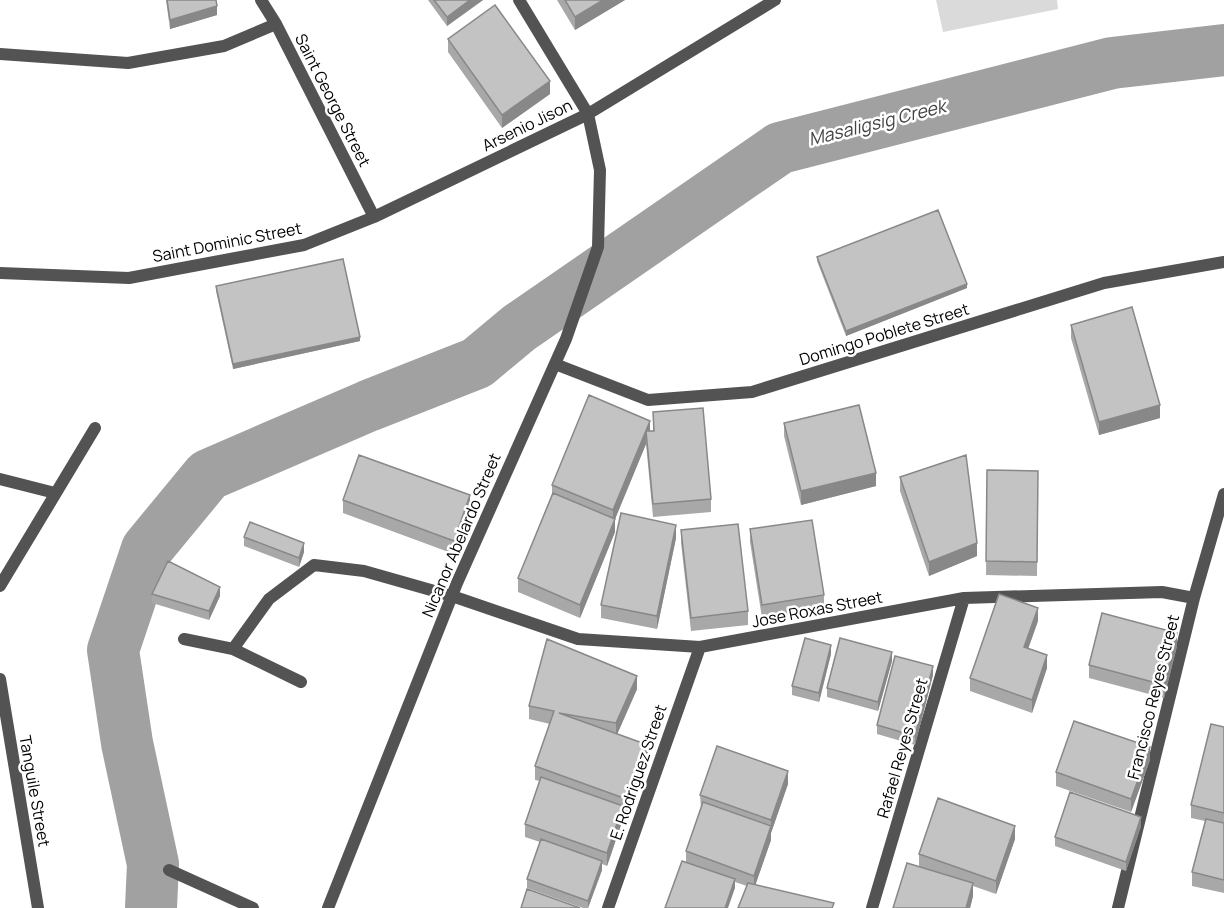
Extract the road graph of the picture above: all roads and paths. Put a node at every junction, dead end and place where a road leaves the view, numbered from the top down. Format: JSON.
{"nodes":[{"id":1,"x":261,"y":0,"type":"edge"},
{"id":2,"x":519,"y":0,"type":"edge"},
{"id":3,"x":775,"y":0,"type":"edge"},
{"id":4,"x":276,"y":24,"type":"junction"},
{"id":5,"x":0,"y":54,"type":"edge"},
{"id":6,"x":588,"y":114,"type":"junction"},
{"id":7,"x":481,"y":166,"type":"joint"},
{"id":8,"x":374,"y":217,"type":"junction"},
{"id":9,"x":1224,"y":262,"type":"edge"},
{"id":10,"x":0,"y":273,"type":"edge"},
{"id":11,"x":555,"y":364,"type":"junction"},
{"id":12,"x":95,"y":428,"type":"dead end"},
{"id":13,"x":0,"y":479,"type":"edge"},
{"id":14,"x":55,"y":493,"type":"junction"},
{"id":15,"x":1224,"y":494,"type":"edge"},
{"id":16,"x":0,"y":586,"type":"edge"},
{"id":17,"x":452,"y":596,"type":"junction"},
{"id":18,"x":964,"y":598,"type":"junction"},
{"id":19,"x":1194,"y":598,"type":"junction"},
{"id":20,"x":184,"y":639,"type":"dead end"},
{"id":21,"x":700,"y":647,"type":"junction"},
{"id":22,"x":233,"y":649,"type":"junction"},
{"id":23,"x":0,"y":679,"type":"edge"},
{"id":24,"x":301,"y":682,"type":"dead end"},
{"id":25,"x":169,"y":870,"type":"dead end"},
{"id":26,"x":38,"y":908,"type":"edge"},
{"id":27,"x":253,"y":908,"type":"edge"},
{"id":28,"x":328,"y":908,"type":"edge"},
{"id":29,"x":608,"y":908,"type":"edge"},
{"id":30,"x":872,"y":908,"type":"edge"},
{"id":31,"x":1118,"y":908,"type":"edge"}],
"edges":[{"from":1,"to":4,"type":"street","name":"Saint George Street"},
{"from":2,"to":6,"type":"street","name":"Nicanor Abelardo Street"},
{"from":3,"to":6,"type":"street","name":"Arsenio Jison"},
{"from":4,"to":5,"type":"street"},
{"from":4,"to":8,"type":"street","name":"Saint George Street"},
{"from":6,"to":7,"type":"street","name":"Arsenio Jison"},
{"from":6,"to":11,"type":"street","name":"Nicanor Abelardo Street"},
{"from":7,"to":8,"type":"street","name":"Saint Dominic Street"},
{"from":8,"to":10,"type":"street","name":"Saint Dominic Street"},
{"from":9,"to":11,"type":"street","name":"Domingo Poblete Street"},
{"from":11,"to":17,"type":"street","name":"Nicanor Abelardo Street"},
{"from":12,"to":14,"type":"street"},
{"from":13,"to":14,"type":"street"},
{"from":14,"to":16,"type":"street"},
{"from":15,"to":19,"type":"street","name":"Francisco Reyes Street"},
{"from":17,"to":21,"type":"street","name":"Jose Roxas Street"},
{"from":17,"to":22,"type":"street","name":"Jose Roxas Street"},
{"from":17,"to":28,"type":"street","name":"Nicanor Abelardo Street"},
{"from":18,"to":19,"type":"street","name":"Jose Roxas Street"},
{"from":18,"to":21,"type":"street","name":"Jose Roxas Street"},
{"from":18,"to":30,"type":"street","name":"Rafael Reyes Street"},
{"from":19,"to":31,"type":"street","name":"Francisco Reyes Street"},
{"from":20,"to":22,"type":"street"},
{"from":21,"to":29,"type":"street","name":"E. Rodriguez Street"},
{"from":22,"to":24,"type":"street"},
{"from":23,"to":26,"type":"street","name":"Tanguile Street"},
{"from":25,"to":27,"type":"street"}]}
